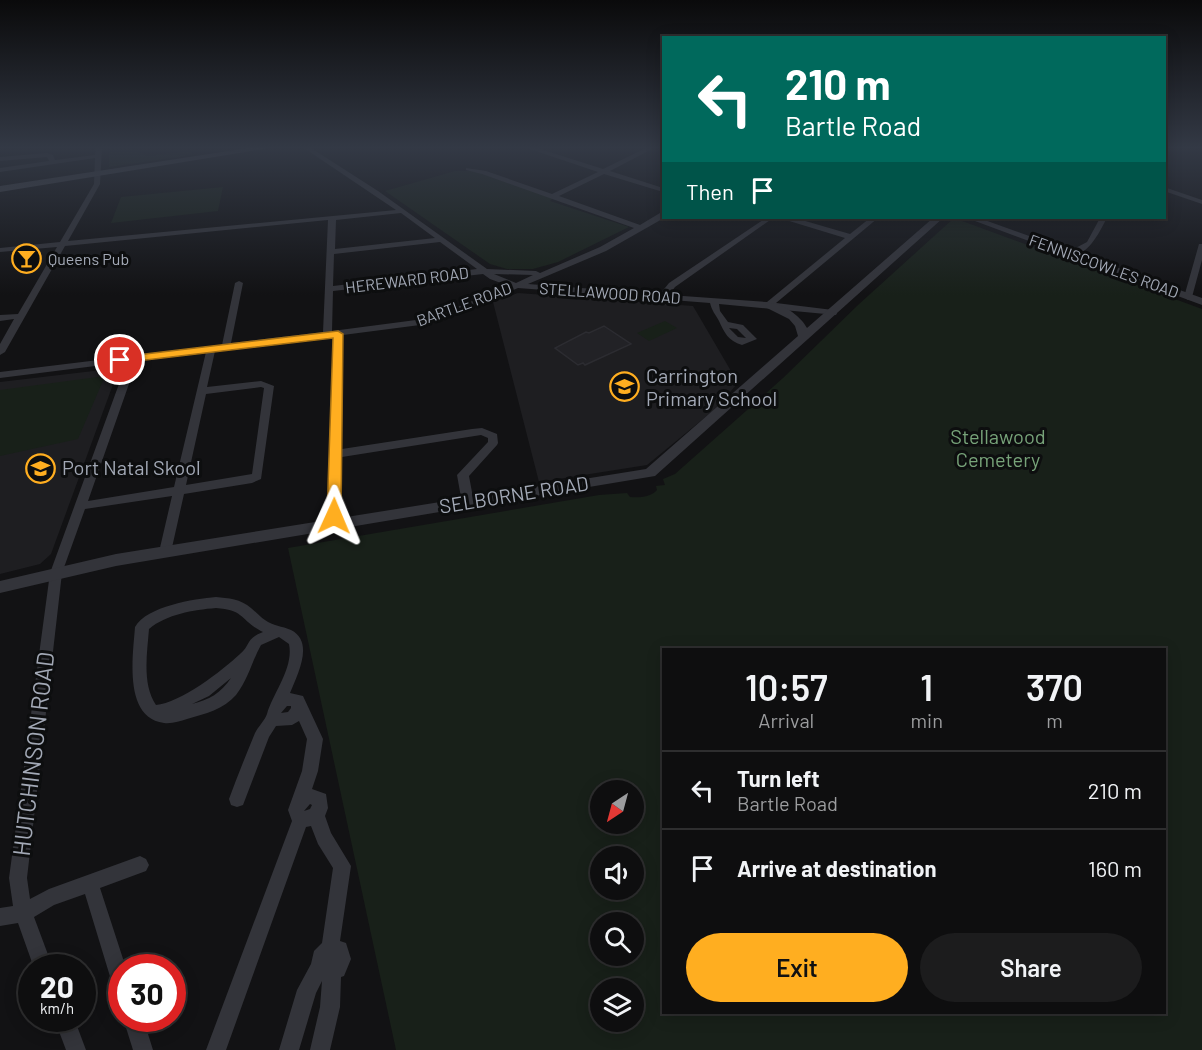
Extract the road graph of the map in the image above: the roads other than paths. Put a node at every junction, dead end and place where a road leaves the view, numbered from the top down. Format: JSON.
{"nodes":[{"id":1,"x":89,"y":197,"type":"edge"},
{"id":2,"x":383,"y":197,"type":"edge"},
{"id":3,"x":557,"y":197,"type":"edge"},
{"id":4,"x":1187,"y":197,"type":"edge"},
{"id":5,"x":1202,"y":202,"type":"edge"},
{"id":6,"x":403,"y":211,"type":"junction"},
{"id":7,"x":662,"y":216,"type":"edge"},
{"id":8,"x":332,"y":218,"type":"junction"},
{"id":9,"x":769,"y":219,"type":"edge"},
{"id":10,"x":792,"y":219,"type":"edge"},
{"id":11,"x":873,"y":219,"type":"edge"},
{"id":12,"x":937,"y":219,"type":"edge"},
{"id":13,"x":975,"y":219,"type":"edge"},
{"id":14,"x":1102,"y":219,"type":"edge"},
{"id":15,"x":641,"y":228,"type":"junction"},
{"id":16,"x":850,"y":237,"type":"junction"},
{"id":17,"x":440,"y":240,"type":"junction"},
{"id":18,"x":62,"y":244,"type":"junction"},
{"id":19,"x":1202,"y":246,"type":"edge"},
{"id":20,"x":0,"y":250,"type":"edge"},
{"id":21,"x":330,"y":252,"type":"junction"},
{"id":22,"x":1071,"y":254,"type":"junction"},
{"id":23,"x":485,"y":271,"type":"junction"},
{"id":24,"x":546,"y":273,"type":"junction"},
{"id":25,"x":238,"y":283,"type":"dead end"},
{"id":26,"x":515,"y":285,"type":"junction"},
{"id":27,"x":329,"y":289,"type":"junction"},
{"id":28,"x":662,"y":297,"type":"junction"},
{"id":29,"x":1188,"y":297,"type":"junction"},
{"id":30,"x":714,"y":301,"type":"junction"},
{"id":31,"x":1202,"y":302,"type":"edge"},
{"id":32,"x":769,"y":305,"type":"junction"},
{"id":33,"x":832,"y":313,"type":"junction"},
{"id":34,"x":21,"y":316,"type":"junction"},
{"id":35,"x":0,"y":318,"type":"edge"},
{"id":36,"x":725,"y":324,"type":"dead end"},
{"id":37,"x":338,"y":334,"type":"junction"},
{"id":38,"x":327,"y":335,"type":"junction"},
{"id":39,"x":804,"y":338,"type":"junction"},
{"id":40,"x":226,"y":347,"type":"junction"},
{"id":41,"x":211,"y":349,"type":"junction"},
{"id":42,"x":0,"y":352,"type":"edge"},
{"id":43,"x":133,"y":358,"type":"junction"},
{"id":44,"x":0,"y":375,"type":"edge"},
{"id":45,"x":202,"y":391,"type":"junction"},
{"id":46,"x":335,"y":454,"type":"junction"},
{"id":47,"x":179,"y":490,"type":"junction"},
{"id":48,"x":468,"y":503,"type":"junction"},
{"id":49,"x":80,"y":506,"type":"junction"},
{"id":50,"x":335,"y":524,"type":"junction"},
{"id":51,"x":165,"y":552,"type":"junction"},
{"id":52,"x":56,"y":573,"type":"junction"},
{"id":53,"x":0,"y":587,"type":"edge"},
{"id":54,"x":252,"y":618,"type":"junction"},
{"id":55,"x":279,"y":631,"type":"junction"},
{"id":56,"x":251,"y":650,"type":"junction"},
{"id":57,"x":289,"y":680,"type":"junction"},
{"id":58,"x":299,"y":704,"type":"junction"},
{"id":59,"x":281,"y":714,"type":"junction"},
{"id":60,"x":306,"y":723,"type":"junction"},
{"id":61,"x":237,"y":799,"type":"dead end"},
{"id":62,"x":308,"y":811,"type":"junction"},
{"id":63,"x":140,"y":865,"type":"dead end"},
{"id":64,"x":90,"y":883,"type":"junction"},
{"id":65,"x":24,"y":913,"type":"junction"},
{"id":66,"x":0,"y":917,"type":"edge"},
{"id":67,"x":39,"y":954,"type":"edge"},
{"id":68,"x":113,"y":954,"type":"edge"},
{"id":69,"x":326,"y":969,"type":"junction"},
{"id":70,"x":69,"y":1032,"type":"edge"},
{"id":71,"x":137,"y":1032,"type":"edge"},
{"id":72,"x":76,"y":1050,"type":"edge"},
{"id":73,"x":143,"y":1050,"type":"edge"},
{"id":74,"x":216,"y":1050,"type":"edge"},
{"id":75,"x":289,"y":1050,"type":"edge"},
{"id":76,"x":320,"y":1050,"type":"edge"}],
"edges":[{"from":1,"to":18,"type":"street"},
{"from":2,"to":6,"type":"street","name":"STELLAWOOD ROAD"},
{"from":3,"to":15,"type":"street"},
{"from":4,"to":5,"type":"street"},
{"from":6,"to":8,"type":"street"},
{"from":6,"to":17,"type":"street","name":"STELLAWOOD ROAD"},
{"from":7,"to":15,"type":"street","name":"BARTLE ROAD"},
{"from":8,"to":18,"type":"street"},
{"from":8,"to":21,"type":"street"},
{"from":9,"to":28,"type":"street"},
{"from":10,"to":16,"type":"street"},
{"from":11,"to":16,"type":"street"},
{"from":12,"to":33,"type":"street","name":"SELBORNE ROAD"},
{"from":13,"to":22,"type":"street","name":"FENNISCOWLES ROAD"},
{"from":14,"to":22,"type":"street"},
{"from":15,"to":24,"type":"street","name":"BARTLE ROAD"},
{"from":16,"to":32,"type":"street"},
{"from":17,"to":21,"type":"street"},
{"from":17,"to":23,"type":"street","name":"STELLAWOOD ROAD"},
{"from":18,"to":20,"type":"street"},
{"from":18,"to":34,"type":"street"},
{"from":19,"to":29,"type":"street"},
{"from":21,"to":27,"type":"street"},
{"from":22,"to":29,"type":"street","name":"FENNISCOWLES ROAD"},
{"from":23,"to":24,"type":"street","name":"HEREWARD ROAD"},
{"from":23,"to":26,"type":"street","name":"STELLAWOOD ROAD"},
{"from":23,"to":27,"type":"street","name":"HEREWARD ROAD"},
{"from":24,"to":26,"type":"street","name":"BARTLE ROAD"},
{"from":25,"to":40,"type":"street"},
{"from":26,"to":28,"type":"street","name":"STELLAWOOD ROAD"},
{"from":26,"to":37,"type":"street","name":"BARTLE ROAD"},
{"from":27,"to":38,"type":"street"},
{"from":28,"to":30,"type":"street","name":"STELLAWOOD ROAD"},
{"from":29,"to":31,"type":"street","name":"FENNISCOWLES ROAD"},
{"from":30,"to":32,"type":"street","name":"STELLAWOOD ROAD"},
{"from":30,"to":36,"type":"street"},
{"from":32,"to":33,"type":"street","name":"STELLAWOOD ROAD"},
{"from":32,"to":39,"type":"street"},
{"from":33,"to":39,"type":"street","name":"SELBORNE ROAD"},
{"from":34,"to":35,"type":"street"},
{"from":34,"to":42,"type":"street"},
{"from":37,"to":38,"type":"street","name":"BARTLE ROAD"},
{"from":37,"to":46,"type":"street"},
{"from":38,"to":40,"type":"street","name":"BARTLE ROAD"},
{"from":39,"to":48,"type":"street","name":"SELBORNE ROAD"},
{"from":40,"to":41,"type":"street","name":"BARTLE ROAD"},
{"from":41,"to":43,"type":"street","name":"BARTLE ROAD"},
{"from":41,"to":45,"type":"street"},
{"from":43,"to":44,"type":"street","name":"BARTLE ROAD"},
{"from":43,"to":49,"type":"street","name":"HUTCHINSON ROAD"},
{"from":45,"to":47,"type":"street"},
{"from":45,"to":47,"type":"street"},
{"from":46,"to":48,"type":"street"},
{"from":46,"to":50,"type":"street"},
{"from":47,"to":49,"type":"street"},
{"from":47,"to":51,"type":"street"},
{"from":48,"to":50,"type":"street","name":"SELBORNE ROAD"},
{"from":49,"to":52,"type":"street","name":"HUTCHINSON ROAD"},
{"from":50,"to":51,"type":"street","name":"SELBORNE ROAD"},
{"from":51,"to":52,"type":"street","name":"SELBORNE ROAD"},
{"from":52,"to":53,"type":"street","name":"SELBORNE ROAD"},
{"from":52,"to":65,"type":"street","name":"HUTCHINSON ROAD"},
{"from":54,"to":55,"type":"street"},
{"from":54,"to":56,"type":"street"},
{"from":54,"to":56,"type":"street"},
{"from":55,"to":56,"type":"street"},
{"from":55,"to":57,"type":"street"},
{"from":57,"to":58,"type":"street"},
{"from":57,"to":59,"type":"street"},
{"from":58,"to":59,"type":"street"},
{"from":58,"to":60,"type":"street"},
{"from":59,"to":60,"type":"street"},
{"from":59,"to":61,"type":"street"},
{"from":60,"to":62,"type":"street"},
{"from":62,"to":69,"type":"street"},
{"from":62,"to":74,"type":"street"},
{"from":63,"to":64,"type":"street"},
{"from":64,"to":65,"type":"street"},
{"from":64,"to":68,"type":"street"},
{"from":65,"to":66,"type":"street"},
{"from":65,"to":67,"type":"street","name":"HUTCHINSON ROAD"},
{"from":69,"to":75,"type":"street"},
{"from":69,"to":76,"type":"street"},
{"from":70,"to":72,"type":"street"},
{"from":71,"to":73,"type":"street"}]}
